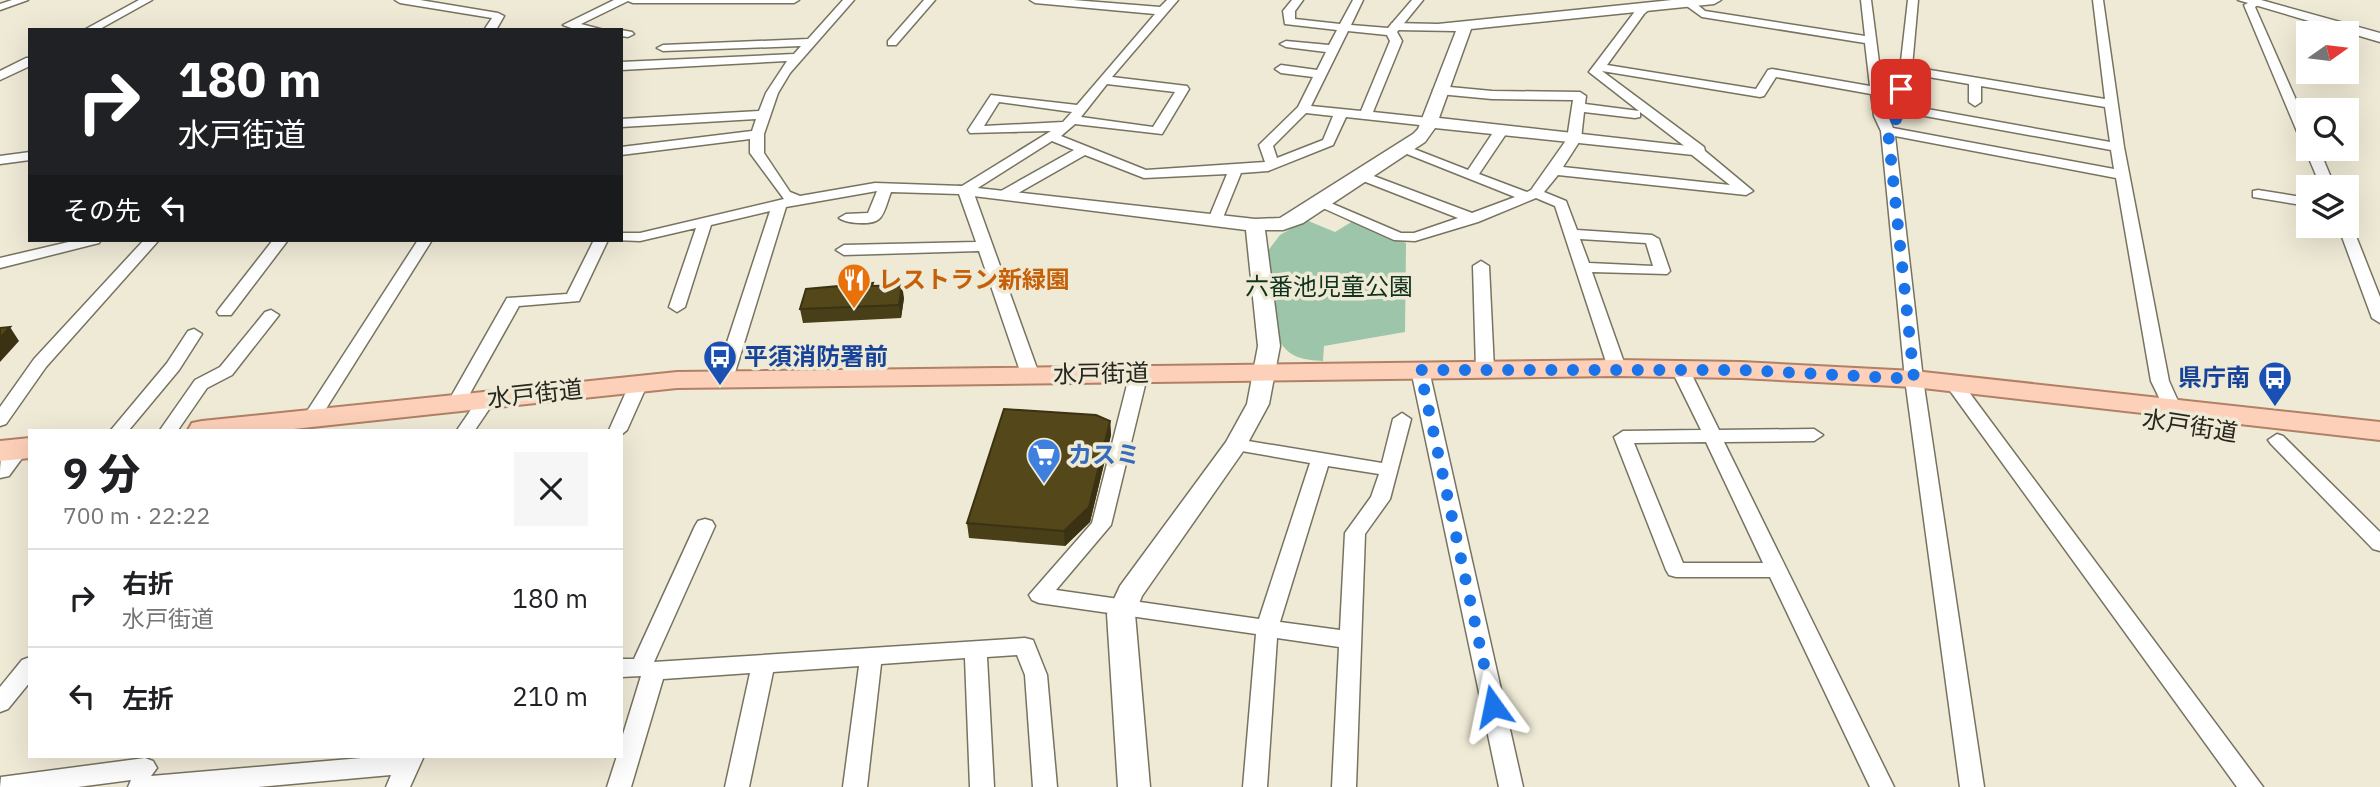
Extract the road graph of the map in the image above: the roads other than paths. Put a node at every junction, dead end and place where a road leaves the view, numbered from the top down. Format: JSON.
{"nodes":[{"id":1,"x":23,"y":0,"type":"edge"},
{"id":2,"x":147,"y":0,"type":"edge"},
{"id":3,"x":400,"y":0,"type":"edge"},
{"id":4,"x":623,"y":0,"type":"edge"},
{"id":5,"x":633,"y":0,"type":"edge"},
{"id":6,"x":794,"y":0,"type":"edge"},
{"id":7,"x":849,"y":0,"type":"edge"},
{"id":8,"x":930,"y":0,"type":"edge"},
{"id":9,"x":1035,"y":0,"type":"edge"},
{"id":10,"x":1173,"y":0,"type":"edge"},
{"id":11,"x":1298,"y":0,"type":"edge"},
{"id":12,"x":1358,"y":0,"type":"edge"},
{"id":13,"x":1418,"y":0,"type":"edge"},
{"id":14,"x":1714,"y":0,"type":"edge"},
{"id":15,"x":1866,"y":0,"type":"edge"},
{"id":16,"x":1913,"y":0,"type":"edge"},
{"id":17,"x":2098,"y":0,"type":"edge"},
{"id":18,"x":1069,"y":1,"type":"edge"},
{"id":19,"x":1669,"y":2,"type":"edge"},
{"id":20,"x":1688,"y":2,"type":"junction"},
{"id":21,"x":2251,"y":2,"type":"edge"},
{"id":22,"x":1648,"y":6,"type":"junction"},
{"id":23,"x":0,"y":7,"type":"edge"},
{"id":24,"x":1163,"y":11,"type":"junction"},
{"id":25,"x":1465,"y":25,"type":"junction"},
{"id":26,"x":1787,"y":27,"type":"junction"},
{"id":27,"x":97,"y":28,"type":"edge"},
{"id":28,"x":491,"y":28,"type":"edge"},
{"id":29,"x":586,"y":28,"type":"edge"},
{"id":30,"x":1344,"y":29,"type":"junction"},
{"id":31,"x":1394,"y":29,"type":"junction"},
{"id":32,"x":2380,"y":38,"type":"edge"},
{"id":33,"x":1872,"y":41,"type":"junction"},
{"id":34,"x":811,"y":42,"type":"junction"},
{"id":35,"x":1782,"y":42,"type":"dead end"},
{"id":36,"x":892,"y":43,"type":"dead end"},
{"id":37,"x":1286,"y":44,"type":"dead end"},
{"id":38,"x":663,"y":48,"type":"dead end"},
{"id":39,"x":1334,"y":48,"type":"junction"},
{"id":40,"x":797,"y":57,"type":"junction"},
{"id":41,"x":28,"y":62,"type":"edge"},
{"id":42,"x":623,"y":66,"type":"edge"},
{"id":43,"x":1599,"y":67,"type":"junction"},
{"id":44,"x":1281,"y":68,"type":"dead end"},
{"id":45,"x":1906,"y":70,"type":"junction"},
{"id":46,"x":1322,"y":74,"type":"junction"},
{"id":47,"x":0,"y":76,"type":"edge"},
{"id":48,"x":1103,"y":80,"type":"junction"},
{"id":49,"x":1975,"y":81,"type":"junction"},
{"id":50,"x":1439,"y":90,"type":"junction"},
{"id":51,"x":1878,"y":97,"type":"junction"},
{"id":52,"x":1975,"y":102,"type":"dead end"},
{"id":53,"x":2112,"y":104,"type":"junction"},
{"id":54,"x":1578,"y":107,"type":"junction"},
{"id":55,"x":1897,"y":107,"type":"junction"},
{"id":56,"x":1303,"y":108,"type":"junction"},
{"id":57,"x":1082,"y":109,"type":"junction"},
{"id":58,"x":1341,"y":113,"type":"junction"},
{"id":59,"x":2296,"y":113,"type":"edge"},
{"id":60,"x":1635,"y":114,"type":"dead end"},
{"id":61,"x":764,"y":115,"type":"junction"},
{"id":62,"x":1366,"y":115,"type":"junction"},
{"id":63,"x":1429,"y":122,"type":"junction"},
{"id":64,"x":623,"y":123,"type":"edge"},
{"id":65,"x":1070,"y":123,"type":"junction"},
{"id":66,"x":1501,"y":131,"type":"junction"},
{"id":67,"x":1888,"y":131,"type":"junction"},
{"id":68,"x":757,"y":134,"type":"junction"},
{"id":69,"x":1053,"y":137,"type":"junction"},
{"id":70,"x":1574,"y":139,"type":"junction"},
{"id":71,"x":2117,"y":147,"type":"junction"},
{"id":72,"x":1082,"y":150,"type":"junction"},
{"id":73,"x":1404,"y":150,"type":"junction"},
{"id":74,"x":623,"y":151,"type":"edge"},
{"id":75,"x":1697,"y":152,"type":"junction"},
{"id":76,"x":28,"y":156,"type":"edge"},
{"id":77,"x":0,"y":160,"type":"edge"},
{"id":78,"x":1272,"y":164,"type":"junction"},
{"id":79,"x":1234,"y":170,"type":"junction"},
{"id":80,"x":1554,"y":170,"type":"junction"},
{"id":81,"x":2123,"y":175,"type":"junction"},
{"id":82,"x":1363,"y":176,"type":"junction"},
{"id":83,"x":1471,"y":176,"type":"junction"},
{"id":84,"x":886,"y":187,"type":"junction"},
{"id":85,"x":965,"y":190,"type":"junction"},
{"id":86,"x":1006,"y":194,"type":"junction"},
{"id":87,"x":2258,"y":194,"type":"dead end"},
{"id":88,"x":1532,"y":195,"type":"junction"},
{"id":89,"x":799,"y":200,"type":"junction"},
{"id":90,"x":2296,"y":200,"type":"edge"},
{"id":91,"x":1321,"y":204,"type":"junction"},
{"id":92,"x":779,"y":206,"type":"junction"},
{"id":93,"x":846,"y":218,"type":"dead end"},
{"id":94,"x":1473,"y":219,"type":"junction"},
{"id":95,"x":1215,"y":220,"type":"junction"},
{"id":96,"x":705,"y":222,"type":"junction"},
{"id":97,"x":1255,"y":225,"type":"junction"},
{"id":98,"x":1572,"y":234,"type":"junction"},
{"id":99,"x":623,"y":237,"type":"edge"},
{"id":100,"x":2350,"y":238,"type":"edge"},
{"id":101,"x":86,"y":242,"type":"edge"},
{"id":102,"x":150,"y":242,"type":"edge"},
{"id":103,"x":279,"y":242,"type":"edge"},
{"id":104,"x":424,"y":242,"type":"edge"},
{"id":105,"x":600,"y":242,"type":"edge"},
{"id":106,"x":985,"y":246,"type":"junction"},
{"id":107,"x":844,"y":250,"type":"dead end"},
{"id":108,"x":0,"y":263,"type":"edge"},
{"id":109,"x":1481,"y":266,"type":"dead end"},
{"id":110,"x":1581,"y":267,"type":"junction"},
{"id":111,"x":677,"y":307,"type":"dead end"},
{"id":112,"x":225,"y":312,"type":"dead end"},
{"id":113,"x":271,"y":314,"type":"dead end"},
{"id":114,"x":2380,"y":318,"type":"edge"},
{"id":115,"x":194,"y":334,"type":"dead end"},
{"id":116,"x":1617,"y":368,"type":"junction"},
{"id":117,"x":1485,"y":369,"type":"junction"},
{"id":118,"x":1680,"y":369,"type":"junction"},
{"id":119,"x":1420,"y":370,"type":"junction"},
{"id":120,"x":1262,"y":372,"type":"junction"},
{"id":121,"x":1139,"y":373,"type":"junction"},
{"id":122,"x":1030,"y":374,"type":"junction"},
{"id":123,"x":723,"y":379,"type":"junction"},
{"id":124,"x":1914,"y":379,"type":"junction"},
{"id":125,"x":639,"y":383,"type":"junction"},
{"id":126,"x":1954,"y":384,"type":"junction"},
{"id":127,"x":2002,"y":390,"type":"junction"},
{"id":128,"x":487,"y":399,"type":"junction"},
{"id":129,"x":457,"y":402,"type":"junction"},
{"id":130,"x":2173,"y":410,"type":"junction"},
{"id":131,"x":311,"y":419,"type":"junction"},
{"id":132,"x":1402,"y":419,"type":"dead end"},
{"id":133,"x":0,"y":420,"type":"edge"},
{"id":134,"x":121,"y":429,"type":"edge"},
{"id":135,"x":170,"y":429,"type":"edge"},
{"id":136,"x":212,"y":429,"type":"edge"},
{"id":137,"x":467,"y":429,"type":"edge"},
{"id":138,"x":618,"y":429,"type":"edge"},
{"id":139,"x":2380,"y":431,"type":"edge"},
{"id":140,"x":1712,"y":435,"type":"junction"},
{"id":141,"x":1814,"y":435,"type":"dead end"},
{"id":142,"x":2277,"y":440,"type":"junction"},
{"id":143,"x":1236,"y":445,"type":"junction"},
{"id":144,"x":2380,"y":450,"type":"edge"},
{"id":145,"x":1321,"y":458,"type":"junction"},
{"id":146,"x":1390,"y":470,"type":"junction"},
{"id":147,"x":705,"y":526,"type":"dead end"},
{"id":148,"x":2380,"y":544,"type":"edge"},
{"id":149,"x":1776,"y":570,"type":"junction"},
{"id":150,"x":1125,"y":606,"type":"junction"},
{"id":151,"x":1267,"y":628,"type":"junction"},
{"id":152,"x":1350,"y":639,"type":"junction"},
{"id":153,"x":976,"y":651,"type":"junction"},
{"id":154,"x":871,"y":658,"type":"junction"},
{"id":155,"x":763,"y":664,"type":"junction"},
{"id":156,"x":28,"y":668,"type":"edge"},
{"id":157,"x":639,"y":669,"type":"edge"},
{"id":158,"x":0,"y":703,"type":"edge"},
{"id":159,"x":410,"y":760,"type":"edge"},
{"id":160,"x":144,"y":774,"type":"edge"},
{"id":161,"x":1,"y":787,"type":"edge"},
{"id":162,"x":398,"y":787,"type":"edge"},
{"id":163,"x":619,"y":787,"type":"edge"},
{"id":164,"x":737,"y":787,"type":"edge"},
{"id":165,"x":855,"y":787,"type":"edge"},
{"id":166,"x":982,"y":787,"type":"edge"},
{"id":167,"x":1045,"y":787,"type":"edge"},
{"id":168,"x":1134,"y":787,"type":"edge"},
{"id":169,"x":1255,"y":787,"type":"edge"},
{"id":170,"x":1344,"y":787,"type":"edge"},
{"id":171,"x":1511,"y":787,"type":"edge"},
{"id":172,"x":1882,"y":787,"type":"edge"},
{"id":173,"x":1972,"y":787,"type":"edge"},
{"id":174,"x":2251,"y":787,"type":"edge"}],
"edges":[{"from":1,"to":23,"type":"street"},
{"from":2,"to":27,"type":"street"},
{"from":3,"to":28,"type":"street"},
{"from":4,"to":29,"type":"street"},
{"from":5,"to":6,"type":"street"},
{"from":7,"to":34,"type":"street"},
{"from":8,"to":36,"type":"street"},
{"from":9,"to":18,"type":"street"},
{"from":10,"to":24,"type":"street"},
{"from":11,"to":30,"type":"street"},
{"from":12,"to":30,"type":"street"},
{"from":13,"to":31,"type":"street"},
{"from":14,"to":20,"type":"street"},
{"from":15,"to":33,"type":"street"},
{"from":16,"to":45,"type":"street"},
{"from":17,"to":53,"type":"street"},
{"from":18,"to":24,"type":"street"},
{"from":19,"to":20,"type":"street"},
{"from":19,"to":22,"type":"street"},
{"from":20,"to":26,"type":"street"},
{"from":21,"to":32,"type":"street"},
{"from":21,"to":59,"type":"street"},
{"from":22,"to":25,"type":"street"},
{"from":22,"to":43,"type":"street"},
{"from":24,"to":48,"type":"street"},
{"from":25,"to":31,"type":"street"},
{"from":25,"to":50,"type":"street"},
{"from":26,"to":33,"type":"street"},
{"from":26,"to":35,"type":"street"},
{"from":30,"to":31,"type":"street"},
{"from":30,"to":39,"type":"street"},
{"from":31,"to":62,"type":"street"},
{"from":33,"to":51,"type":"street"},
{"from":34,"to":38,"type":"street"},
{"from":34,"to":40,"type":"street"},
{"from":37,"to":39,"type":"street"},
{"from":39,"to":46,"type":"street"},
{"from":40,"to":42,"type":"street"},
{"from":40,"to":61,"type":"street"},
{"from":41,"to":47,"type":"street"},
{"from":43,"to":51,"type":"street"},
{"from":43,"to":75,"type":"street"},
{"from":44,"to":46,"type":"street"},
{"from":45,"to":49,"type":"street"},
{"from":45,"to":55,"type":"street"},
{"from":46,"to":56,"type":"street"},
{"from":48,"to":57,"type":"street"},
{"from":48,"to":65,"type":"street"},
{"from":49,"to":52,"type":"street"},
{"from":49,"to":53,"type":"street"},
{"from":50,"to":54,"type":"street"},
{"from":50,"to":63,"type":"street"},
{"from":51,"to":55,"type":"street"},
{"from":51,"to":67,"type":"street"},
{"from":53,"to":71,"type":"street"},
{"from":54,"to":60,"type":"street"},
{"from":54,"to":70,"type":"street"},
{"from":55,"to":67,"type":"street"},
{"from":55,"to":71,"type":"street"},
{"from":56,"to":58,"type":"street"},
{"from":56,"to":78,"type":"street"},
{"from":57,"to":65,"type":"street"},
{"from":57,"to":65,"type":"street"},
{"from":58,"to":62,"type":"street"},
{"from":58,"to":78,"type":"street"},
{"from":61,"to":64,"type":"street"},
{"from":61,"to":68,"type":"street"},
{"from":62,"to":63,"type":"street"},
{"from":63,"to":66,"type":"street"},
{"from":63,"to":73,"type":"street"},
{"from":65,"to":69,"type":"street"},
{"from":66,"to":70,"type":"street"},
{"from":66,"to":83,"type":"street"},
{"from":67,"to":81,"type":"street"},
{"from":67,"to":124,"type":"street"},
{"from":68,"to":74,"type":"street"},
{"from":68,"to":89,"type":"street"},
{"from":69,"to":72,"type":"street"},
{"from":69,"to":85,"type":"street"},
{"from":70,"to":75,"type":"street"},
{"from":70,"to":80,"type":"street"},
{"from":71,"to":81,"type":"street"},
{"from":72,"to":79,"type":"street"},
{"from":72,"to":86,"type":"street"},
{"from":73,"to":82,"type":"street"},
{"from":73,"to":83,"type":"street"},
{"from":75,"to":80,"type":"street"},
{"from":76,"to":77,"type":"street"},
{"from":78,"to":79,"type":"street"},
{"from":79,"to":95,"type":"street"},
{"from":80,"to":88,"type":"street"},
{"from":81,"to":130,"type":"street"},
{"from":82,"to":91,"type":"street"},
{"from":82,"to":94,"type":"street"},
{"from":83,"to":88,"type":"street"},
{"from":84,"to":85,"type":"street"},
{"from":84,"to":89,"type":"street"},
{"from":84,"to":93,"type":"street"},
{"from":85,"to":86,"type":"street"},
{"from":85,"to":106,"type":"street"},
{"from":86,"to":95,"type":"street"},
{"from":87,"to":90,"type":"street"},
{"from":88,"to":94,"type":"street"},
{"from":88,"to":98,"type":"street"},
{"from":89,"to":92,"type":"street"},
{"from":91,"to":94,"type":"street"},
{"from":91,"to":97,"type":"street"},
{"from":92,"to":96,"type":"street"},
{"from":92,"to":123,"type":"street"},
{"from":95,"to":97,"type":"street"},
{"from":96,"to":99,"type":"street"},
{"from":96,"to":111,"type":"street"},
{"from":97,"to":120,"type":"street"},
{"from":98,"to":110,"type":"street"},
{"from":98,"to":110,"type":"street"},
{"from":100,"to":114,"type":"street"},
{"from":101,"to":108,"type":"street"},
{"from":102,"to":133,"type":"street"},
{"from":103,"to":112,"type":"street"},
{"from":104,"to":131,"type":"street"},
{"from":105,"to":129,"type":"street"},
{"from":106,"to":107,"type":"street"},
{"from":106,"to":122,"type":"street"},
{"from":109,"to":117,"type":"street"},
{"from":110,"to":116,"type":"street"},
{"from":113,"to":135,"type":"street"},
{"from":115,"to":134,"type":"street"},
{"from":116,"to":117,"type":"main road","name":"水戸街道"},
{"from":116,"to":118,"type":"main road","name":"水戸街道"},
{"from":117,"to":119,"type":"main road","name":"水戸街道"},
{"from":118,"to":124,"type":"main road","name":"水戸街道"},
{"from":118,"to":140,"type":"street"},
{"from":119,"to":120,"type":"main road","name":"水戸街道"},
{"from":119,"to":171,"type":"street"},
{"from":120,"to":121,"type":"main road","name":"水戸街道"},
{"from":120,"to":143,"type":"street"},
{"from":121,"to":122,"type":"main road","name":"水戸街道"},
{"from":121,"to":150,"type":"street"},
{"from":122,"to":123,"type":"main road","name":"水戸街道"},
{"from":123,"to":125,"type":"main road","name":"水戸街道"},
{"from":124,"to":126,"type":"main road","name":"水戸街道"},
{"from":124,"to":173,"type":"street"},
{"from":125,"to":128,"type":"main road","name":"水戸街道"},
{"from":125,"to":138,"type":"street"},
{"from":126,"to":127,"type":"main road","name":"水戸街道"},
{"from":126,"to":174,"type":"street"},
{"from":127,"to":130,"type":"main road","name":"水戸街道"},
{"from":127,"to":142,"type":"main road","name":"水戸街道"},
{"from":128,"to":129,"type":"main road","name":"水戸街道"},
{"from":128,"to":137,"type":"street"},
{"from":129,"to":131,"type":"main road","name":"水戸街道"},
{"from":130,"to":139,"type":"main road","name":"水戸街道"},
{"from":131,"to":136,"type":"main road","name":"水戸街道"},
{"from":132,"to":146,"type":"street"},
{"from":140,"to":141,"type":"street"},
{"from":140,"to":149,"type":"street"},
{"from":140,"to":149,"type":"street"},
{"from":142,"to":144,"type":"main road","name":"水戸街道"},
{"from":142,"to":148,"type":"street"},
{"from":143,"to":145,"type":"street"},
{"from":143,"to":150,"type":"street"},
{"from":145,"to":146,"type":"street"},
{"from":145,"to":151,"type":"street"},
{"from":146,"to":152,"type":"street"},
{"from":147,"to":157,"type":"street"},
{"from":149,"to":172,"type":"street"},
{"from":150,"to":151,"type":"street"},
{"from":150,"to":168,"type":"street"},
{"from":151,"to":152,"type":"street"},
{"from":151,"to":169,"type":"street"},
{"from":152,"to":170,"type":"street"},
{"from":153,"to":154,"type":"street"},
{"from":153,"to":166,"type":"street"},
{"from":153,"to":167,"type":"street"},
{"from":154,"to":155,"type":"street"},
{"from":154,"to":165,"type":"street"},
{"from":155,"to":157,"type":"street"},
{"from":155,"to":164,"type":"street"},
{"from":156,"to":158,"type":"street"},
{"from":157,"to":163,"type":"street"},
{"from":159,"to":160,"type":"street"},
{"from":159,"to":162,"type":"street"},
{"from":160,"to":161,"type":"street"}]}
